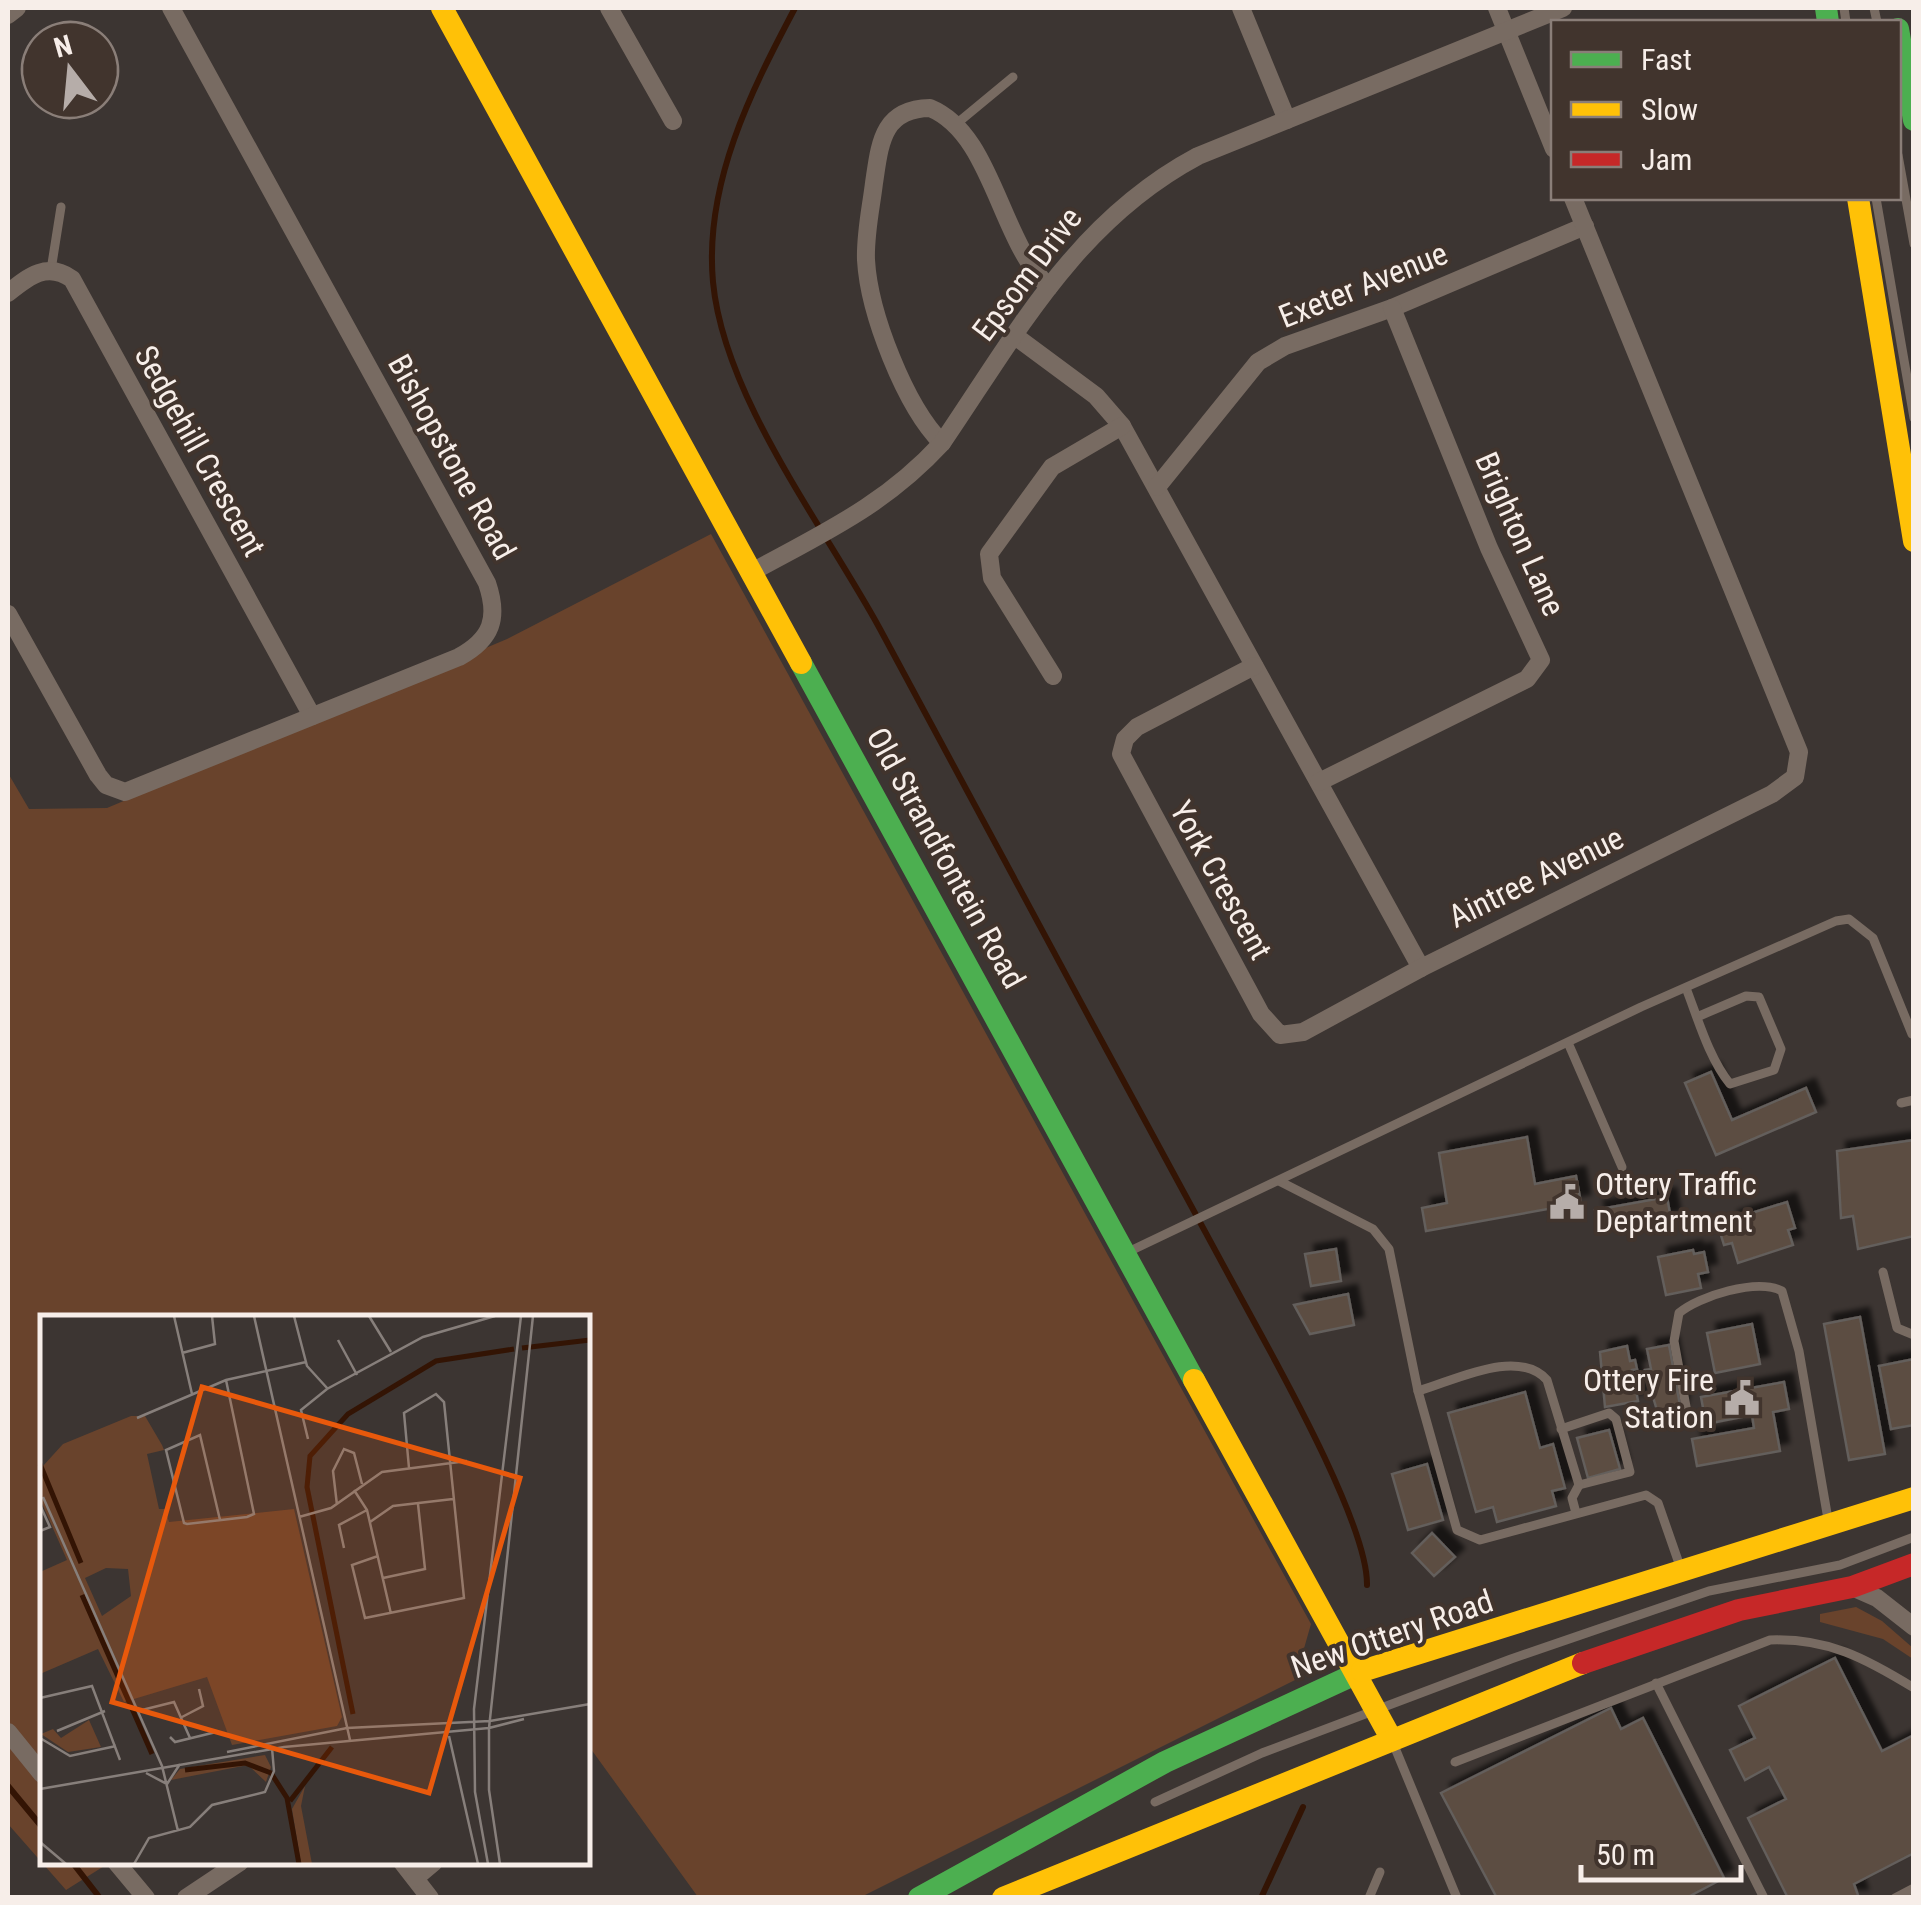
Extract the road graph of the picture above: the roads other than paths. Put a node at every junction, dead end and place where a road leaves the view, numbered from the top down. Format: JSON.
{"nodes":[{"id":1,"x":17,"y":8,"type":"edge"},
{"id":2,"x":171,"y":8,"type":"edge"},
{"id":3,"x":442,"y":8,"type":"edge"},
{"id":4,"x":608,"y":8,"type":"edge"},
{"id":5,"x":1241,"y":8,"type":"edge"},
{"id":6,"x":1496,"y":8,"type":"edge"},
{"id":7,"x":1564,"y":8,"type":"edge"},
{"id":8,"x":8,"y":15,"type":"edge"},
{"id":9,"x":1506,"y":32,"type":"junction"},
{"id":10,"x":1901,"y":44,"type":"edge"},
{"id":11,"x":1012,"y":78,"type":"dead end"},
{"id":12,"x":1288,"y":120,"type":"junction"},
{"id":13,"x":1914,"y":120,"type":"edge"},
{"id":14,"x":673,"y":121,"type":"dead end"},
{"id":15,"x":954,"y":125,"type":"junction"},
{"id":16,"x":1551,"y":142,"type":"edge"},
{"id":17,"x":1901,"y":172,"type":"edge"},
{"id":18,"x":1574,"y":200,"type":"edge"},
{"id":19,"x":1858,"y":200,"type":"edge"},
{"id":20,"x":1876,"y":200,"type":"edge"},
{"id":21,"x":61,"y":207,"type":"dead end"},
{"id":22,"x":1585,"y":226,"type":"junction"},
{"id":23,"x":1914,"y":244,"type":"edge"},
{"id":24,"x":51,"y":270,"type":"junction"},
{"id":25,"x":1049,"y":287,"type":"junction"},
{"id":26,"x":8,"y":293,"type":"edge"},
{"id":27,"x":1392,"y":308,"type":"junction"},
{"id":28,"x":1015,"y":336,"type":"junction"},
{"id":29,"x":1914,"y":418,"type":"edge"},
{"id":30,"x":1122,"y":426,"type":"junction"},
{"id":31,"x":942,"y":442,"type":"junction"},
{"id":32,"x":1156,"y":487,"type":"junction"},
{"id":33,"x":1914,"y":540,"type":"edge"},
{"id":34,"x":752,"y":572,"type":"junction"},
{"id":35,"x":8,"y":614,"type":"edge"},
{"id":36,"x":1254,"y":666,"type":"junction"},
{"id":37,"x":1052,"y":676,"type":"dead end"},
{"id":38,"x":312,"y":716,"type":"junction"},
{"id":39,"x":1319,"y":782,"type":"junction"},
{"id":40,"x":1421,"y":968,"type":"junction"},
{"id":41,"x":1686,"y":988,"type":"junction"},
{"id":42,"x":1697,"y":1017,"type":"junction"},
{"id":43,"x":1912,"y":1034,"type":"edge"},
{"id":44,"x":1569,"y":1045,"type":"junction"},
{"id":45,"x":1914,"y":1100,"type":"edge"},
{"id":46,"x":1901,"y":1103,"type":"dead end"},
{"id":47,"x":1622,"y":1166,"type":"dead end"},
{"id":48,"x":1279,"y":1181,"type":"junction"},
{"id":49,"x":1125,"y":1254,"type":"junction"},
{"id":50,"x":1883,"y":1272,"type":"dead end"},
{"id":51,"x":1914,"y":1335,"type":"edge"},
{"id":52,"x":1418,"y":1391,"type":"junction"},
{"id":53,"x":1689,"y":1423,"type":"dead end"},
{"id":54,"x":1560,"y":1428,"type":"junction"},
{"id":55,"x":1580,"y":1485,"type":"junction"},
{"id":56,"x":1914,"y":1498,"type":"edge"},
{"id":57,"x":1576,"y":1514,"type":"junction"},
{"id":58,"x":1830,"y":1528,"type":"junction"},
{"id":59,"x":1914,"y":1537,"type":"edge"},
{"id":60,"x":1914,"y":1564,"type":"edge"},
{"id":61,"x":1682,"y":1573,"type":"junction"},
{"id":62,"x":1852,"y":1587,"type":"junction"},
{"id":63,"x":1914,"y":1628,"type":"edge"},
{"id":64,"x":1357,"y":1673,"type":"junction"},
{"id":65,"x":1656,"y":1683,"type":"junction"},
{"id":66,"x":1914,"y":1688,"type":"edge"},
{"id":67,"x":1376,"y":1708,"type":"junction"},
{"id":68,"x":8,"y":1732,"type":"edge"},
{"id":69,"x":1392,"y":1740,"type":"junction"},
{"id":70,"x":1455,"y":1762,"type":"dead end"},
{"id":71,"x":40,"y":1772,"type":"edge"},
{"id":72,"x":1155,"y":1802,"type":"dead end"},
{"id":73,"x":118,"y":1865,"type":"edge"},
{"id":74,"x":236,"y":1865,"type":"edge"},
{"id":75,"x":405,"y":1865,"type":"edge"},
{"id":76,"x":431,"y":1865,"type":"edge"},
{"id":77,"x":1380,"y":1872,"type":"dead end"},
{"id":78,"x":416,"y":1878,"type":"junction"},
{"id":79,"x":960,"y":1888,"type":"edge"},
{"id":80,"x":1914,"y":1888,"type":"edge"},
{"id":81,"x":1028,"y":1890,"type":"edge"},
{"id":82,"x":146,"y":1898,"type":"edge"},
{"id":83,"x":186,"y":1898,"type":"edge"},
{"id":84,"x":430,"y":1898,"type":"edge"},
{"id":85,"x":919,"y":1898,"type":"edge"},
{"id":86,"x":1003,"y":1898,"type":"edge"},
{"id":87,"x":1369,"y":1898,"type":"edge"},
{"id":88,"x":1458,"y":1898,"type":"edge"},
{"id":89,"x":1764,"y":1898,"type":"edge"},
{"id":90,"x":1895,"y":1898,"type":"edge"}],
"edges":[{"from":1,"to":8,"type":"street"},
{"from":2,"to":38,"type":"street","name":"Bishopstone Road"},
{"from":3,"to":34,"type":"main road","name":"Old Strandfontein Road"},
{"from":4,"to":14,"type":"street"},
{"from":5,"to":12,"type":"street"},
{"from":6,"to":9,"type":"street"},
{"from":7,"to":9,"type":"street","name":"Epsom Drive"},
{"from":9,"to":12,"type":"street","name":"Epsom Drive"},
{"from":9,"to":16,"type":"street"},
{"from":10,"to":13,"type":"main road"},
{"from":11,"to":15,"type":"lane"},
{"from":12,"to":25,"type":"street","name":"Epsom Drive"},
{"from":15,"to":25,"type":"street"},
{"from":15,"to":31,"type":"street"},
{"from":17,"to":23,"type":"lane"},
{"from":18,"to":22,"type":"street","name":"Aintree Avenue"},
{"from":19,"to":33,"type":"main road"},
{"from":20,"to":29,"type":"lane"},
{"from":21,"to":24,"type":"lane"},
{"from":22,"to":27,"type":"street","name":"Exeter Avenue"},
{"from":22,"to":40,"type":"street","name":"Aintree Avenue"},
{"from":24,"to":26,"type":"street"},
{"from":24,"to":38,"type":"street","name":"Sedgehill Crescent"},
{"from":25,"to":28,"type":"street","name":"Epsom Drive"},
{"from":27,"to":32,"type":"street","name":"Exeter Avenue"},
{"from":27,"to":39,"type":"street","name":"Brighton Lane"},
{"from":28,"to":30,"type":"street"},
{"from":28,"to":31,"type":"street","name":"Epsom Drive"},
{"from":30,"to":32,"type":"street"},
{"from":30,"to":37,"type":"street"},
{"from":31,"to":34,"type":"street","name":"Epsom Drive"},
{"from":32,"to":36,"type":"street"},
{"from":34,"to":49,"type":"main road","name":"Old Strandfontein Road"},
{"from":35,"to":38,"type":"street","name":"Bishopstone Road"},
{"from":36,"to":39,"type":"street"},
{"from":36,"to":40,"type":"street","name":"York Crescent"},
{"from":39,"to":40,"type":"street"},
{"from":41,"to":42,"type":"lane"},
{"from":41,"to":43,"type":"lane"},
{"from":41,"to":44,"type":"lane"},
{"from":42,"to":42,"type":"lane"},
{"from":44,"to":47,"type":"lane"},
{"from":44,"to":48,"type":"lane"},
{"from":45,"to":46,"type":"lane"},
{"from":48,"to":49,"type":"lane"},
{"from":48,"to":52,"type":"lane"},
{"from":49,"to":64,"type":"main road","name":"Old Strandfontein Road"},
{"from":50,"to":51,"type":"lane"},
{"from":52,"to":54,"type":"lane"},
{"from":52,"to":57,"type":"lane"},
{"from":53,"to":58,"type":"lane"},
{"from":54,"to":55,"type":"lane"},
{"from":54,"to":55,"type":"lane"},
{"from":55,"to":57,"type":"lane"},
{"from":56,"to":58,"type":"main road","name":"New Ottery Road"},
{"from":57,"to":61,"type":"lane"},
{"from":58,"to":61,"type":"main road","name":"New Ottery Road"},
{"from":59,"to":67,"type":"lane"},
{"from":60,"to":62,"type":"main road"},
{"from":61,"to":64,"type":"main road","name":"New Ottery Road"},
{"from":62,"to":63,"type":"street"},
{"from":62,"to":69,"type":"main road"},
{"from":64,"to":67,"type":"main road","name":"Old Strandfontein Road"},
{"from":64,"to":79,"type":"main road","name":"New Ottery Road"},
{"from":65,"to":66,"type":"lane"},
{"from":65,"to":70,"type":"lane"},
{"from":65,"to":89,"type":"lane"},
{"from":67,"to":69,"type":"main road","name":"Old Strandfontein Road"},
{"from":67,"to":72,"type":"lane"},
{"from":68,"to":71,"type":"street"},
{"from":69,"to":81,"type":"main road"},
{"from":69,"to":88,"type":"lane"},
{"from":73,"to":82,"type":"street"},
{"from":74,"to":83,"type":"street"},
{"from":75,"to":78,"type":"street"},
{"from":76,"to":78,"type":"street"},
{"from":77,"to":87,"type":"lane"},
{"from":78,"to":84,"type":"street"},
{"from":79,"to":85,"type":"main road","name":"New Ottery Road"},
{"from":80,"to":90,"type":"lane"},
{"from":81,"to":86,"type":"main road"}]}
